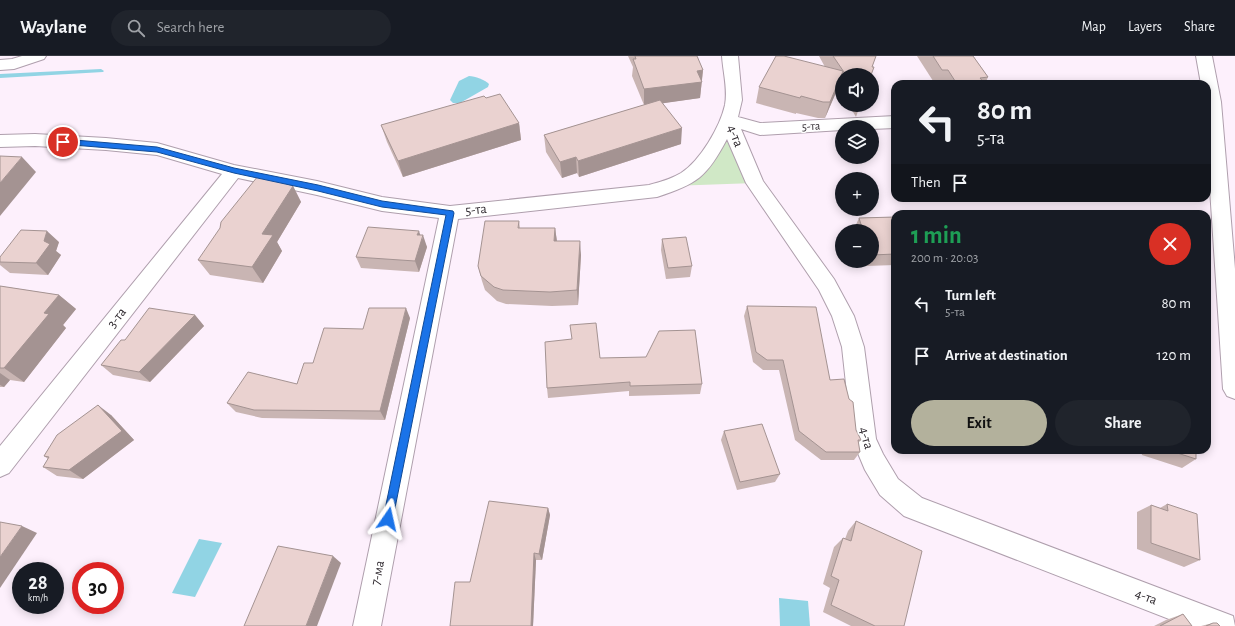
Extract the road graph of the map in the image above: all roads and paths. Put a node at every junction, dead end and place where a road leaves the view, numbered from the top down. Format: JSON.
{"nodes":[{"id":1,"x":38,"y":56,"type":"edge"},
{"id":2,"x":730,"y":56,"type":"edge"},
{"id":3,"x":1204,"y":56,"type":"edge"},
{"id":4,"x":0,"y":65,"type":"edge"},
{"id":5,"x":1207,"y":80,"type":"edge"},
{"id":6,"x":1211,"y":114,"type":"edge"},
{"id":7,"x":728,"y":120,"type":"junction"},
{"id":8,"x":891,"y":122,"type":"edge"},
{"id":9,"x":0,"y":141,"type":"edge"},
{"id":10,"x":234,"y":171,"type":"junction"},
{"id":11,"x":450,"y":213,"type":"junction"},
{"id":12,"x":1235,"y":389,"type":"edge"},
{"id":13,"x":0,"y":465,"type":"edge"},
{"id":14,"x":367,"y":626,"type":"edge"},
{"id":15,"x":1223,"y":626,"type":"edge"}],
"edges":[{"from":1,"to":4,"type":"street"},
{"from":2,"to":7,"type":"street","name":"4-та"},
{"from":3,"to":5,"type":"street"},
{"from":6,"to":12,"type":"street"},
{"from":7,"to":8,"type":"street","name":"5-та"},
{"from":7,"to":11,"type":"street","name":"5-та"},
{"from":7,"to":15,"type":"street","name":"4-та"},
{"from":9,"to":10,"type":"street","name":"5-та"},
{"from":10,"to":11,"type":"street","name":"5-та"},
{"from":10,"to":13,"type":"street","name":"3-та"},
{"from":11,"to":14,"type":"street","name":"7-ма"}]}
